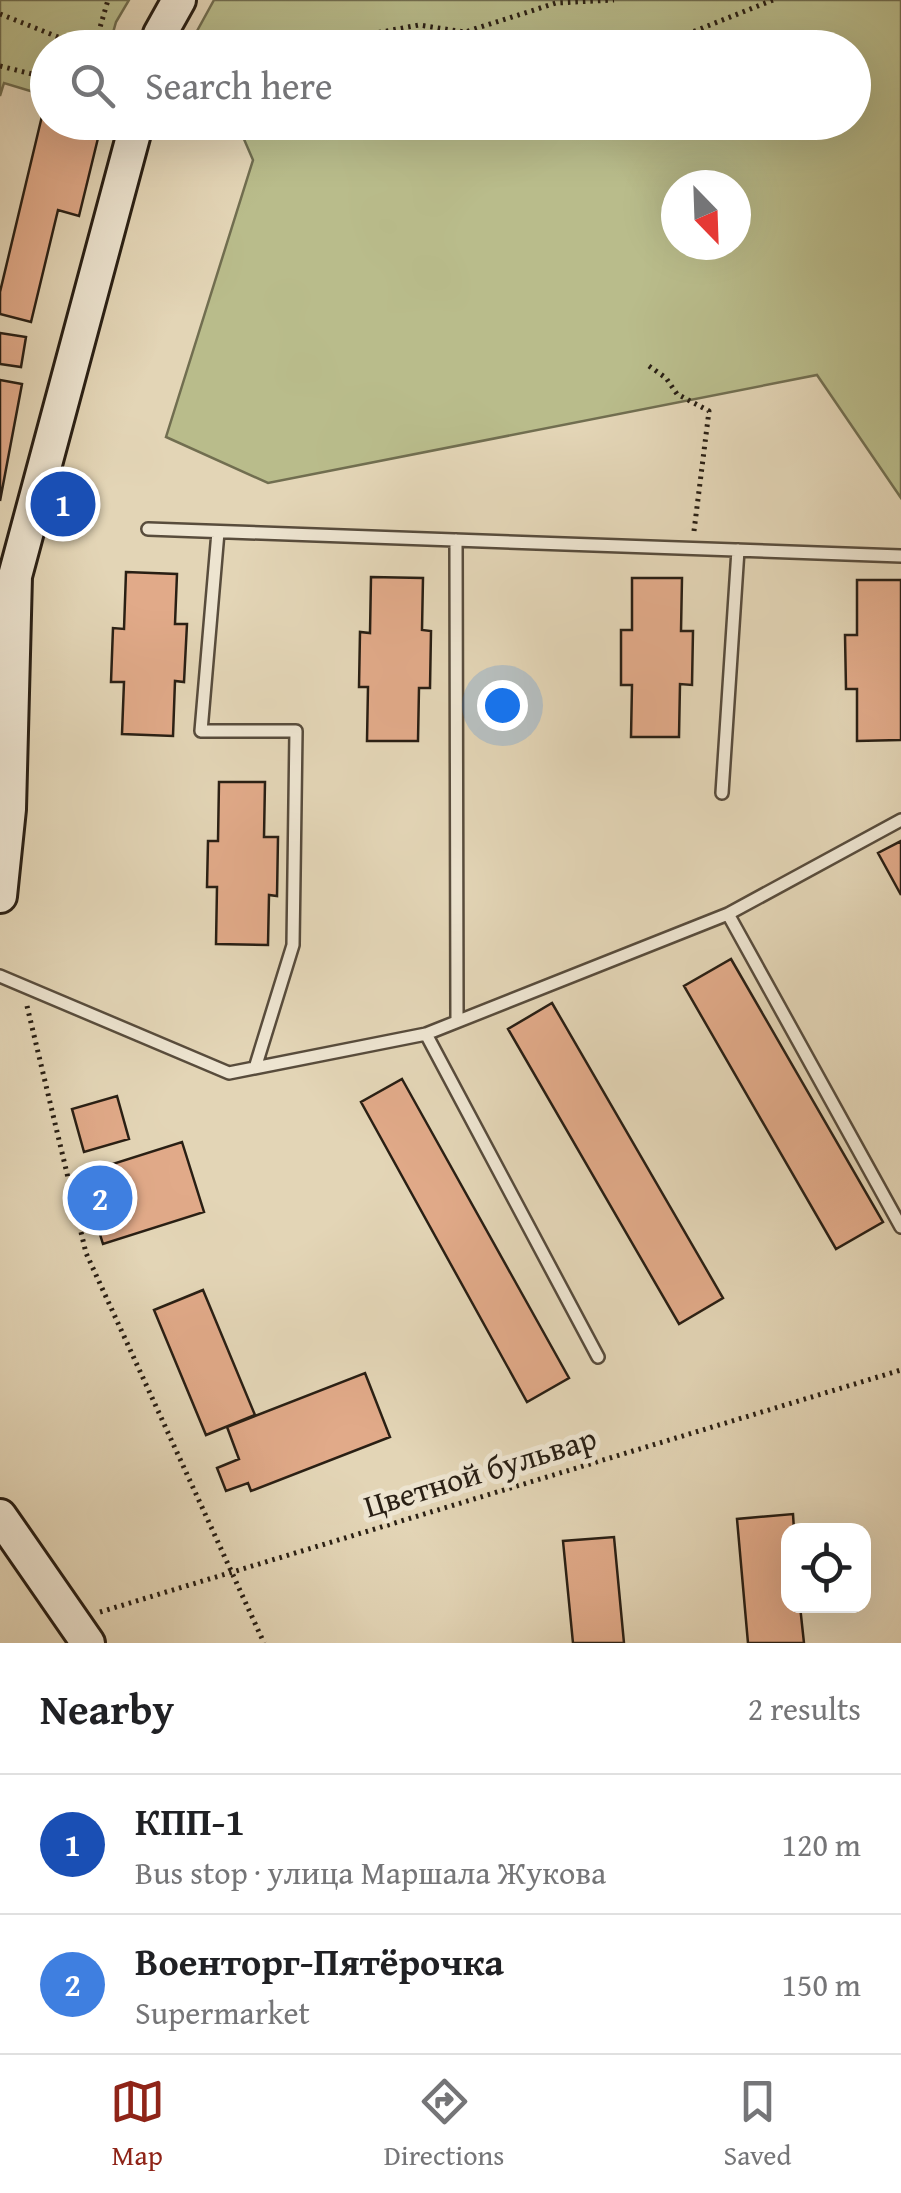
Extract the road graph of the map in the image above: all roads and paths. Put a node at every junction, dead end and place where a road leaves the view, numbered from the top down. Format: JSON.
{"nodes":[{"id":1,"x":108,"y":0,"type":"edge"},
{"id":2,"x":179,"y":0,"type":"edge"},
{"id":3,"x":614,"y":0,"type":"edge"},
{"id":4,"x":773,"y":0,"type":"edge"},
{"id":5,"x":0,"y":14,"type":"edge"},
{"id":6,"x":40,"y":30,"type":"edge"},
{"id":7,"x":99,"y":30,"type":"edge"},
{"id":8,"x":162,"y":30,"type":"edge"},
{"id":9,"x":392,"y":30,"type":"edge"},
{"id":10,"x":452,"y":30,"type":"edge"},
{"id":11,"x":471,"y":30,"type":"edge"},
{"id":12,"x":697,"y":30,"type":"edge"},
{"id":13,"x":0,"y":66,"type":"edge"},
{"id":14,"x":30,"y":74,"type":"edge"},
{"id":15,"x":133,"y":140,"type":"edge"},
{"id":16,"x":649,"y":366,"type":"dead end"},
{"id":17,"x":148,"y":530,"type":"dead end"},
{"id":18,"x":218,"y":532,"type":"junction"},
{"id":19,"x":456,"y":540,"type":"junction"},
{"id":20,"x":692,"y":548,"type":"junction"},
{"id":21,"x":738,"y":550,"type":"junction"},
{"id":22,"x":901,"y":556,"type":"edge"},
{"id":23,"x":722,"y":794,"type":"dead end"},
{"id":24,"x":901,"y":820,"type":"edge"},
{"id":25,"x":0,"y":896,"type":"edge"},
{"id":26,"x":728,"y":914,"type":"junction"},
{"id":27,"x":0,"y":976,"type":"edge"},
{"id":28,"x":22,"y":984,"type":"junction"},
{"id":29,"x":457,"y":1021,"type":"junction"},
{"id":30,"x":426,"y":1034,"type":"junction"},
{"id":31,"x":255,"y":1068,"type":"junction"},
{"id":32,"x":901,"y":1227,"type":"edge"},
{"id":33,"x":598,"y":1357,"type":"dead end"},
{"id":34,"x":901,"y":1370,"type":"edge"},
{"id":35,"x":0,"y":1516,"type":"edge"},
{"id":36,"x":233,"y":1570,"type":"junction"},
{"id":37,"x":80,"y":1632,"type":"edge"},
{"id":38,"x":264,"y":1643,"type":"edge"}],
"edges":[{"from":1,"to":7,"type":"path"},
{"from":2,"to":8,"type":"street"},
{"from":3,"to":11,"type":"path"},
{"from":4,"to":12,"type":"path"},
{"from":5,"to":6,"type":"path"},
{"from":9,"to":10,"type":"path"},
{"from":13,"to":14,"type":"path"},
{"from":15,"to":25,"type":"street"},
{"from":16,"to":20,"type":"path"},
{"from":17,"to":18,"type":"lane"},
{"from":18,"to":19,"type":"lane"},
{"from":18,"to":31,"type":"lane"},
{"from":19,"to":20,"type":"lane"},
{"from":19,"to":29,"type":"lane"},
{"from":20,"to":21,"type":"lane"},
{"from":21,"to":22,"type":"lane"},
{"from":21,"to":23,"type":"lane"},
{"from":24,"to":26,"type":"lane"},
{"from":26,"to":29,"type":"lane"},
{"from":26,"to":32,"type":"lane"},
{"from":27,"to":28,"type":"lane"},
{"from":28,"to":31,"type":"lane"},
{"from":28,"to":36,"type":"path"},
{"from":29,"to":30,"type":"lane"},
{"from":30,"to":31,"type":"lane"},
{"from":30,"to":33,"type":"lane"},
{"from":34,"to":36,"type":"path","name":"Цветной бульвар"},
{"from":35,"to":37,"type":"street"},
{"from":36,"to":37,"type":"path","name":"Цветной бульвар"},
{"from":36,"to":38,"type":"path"}]}
